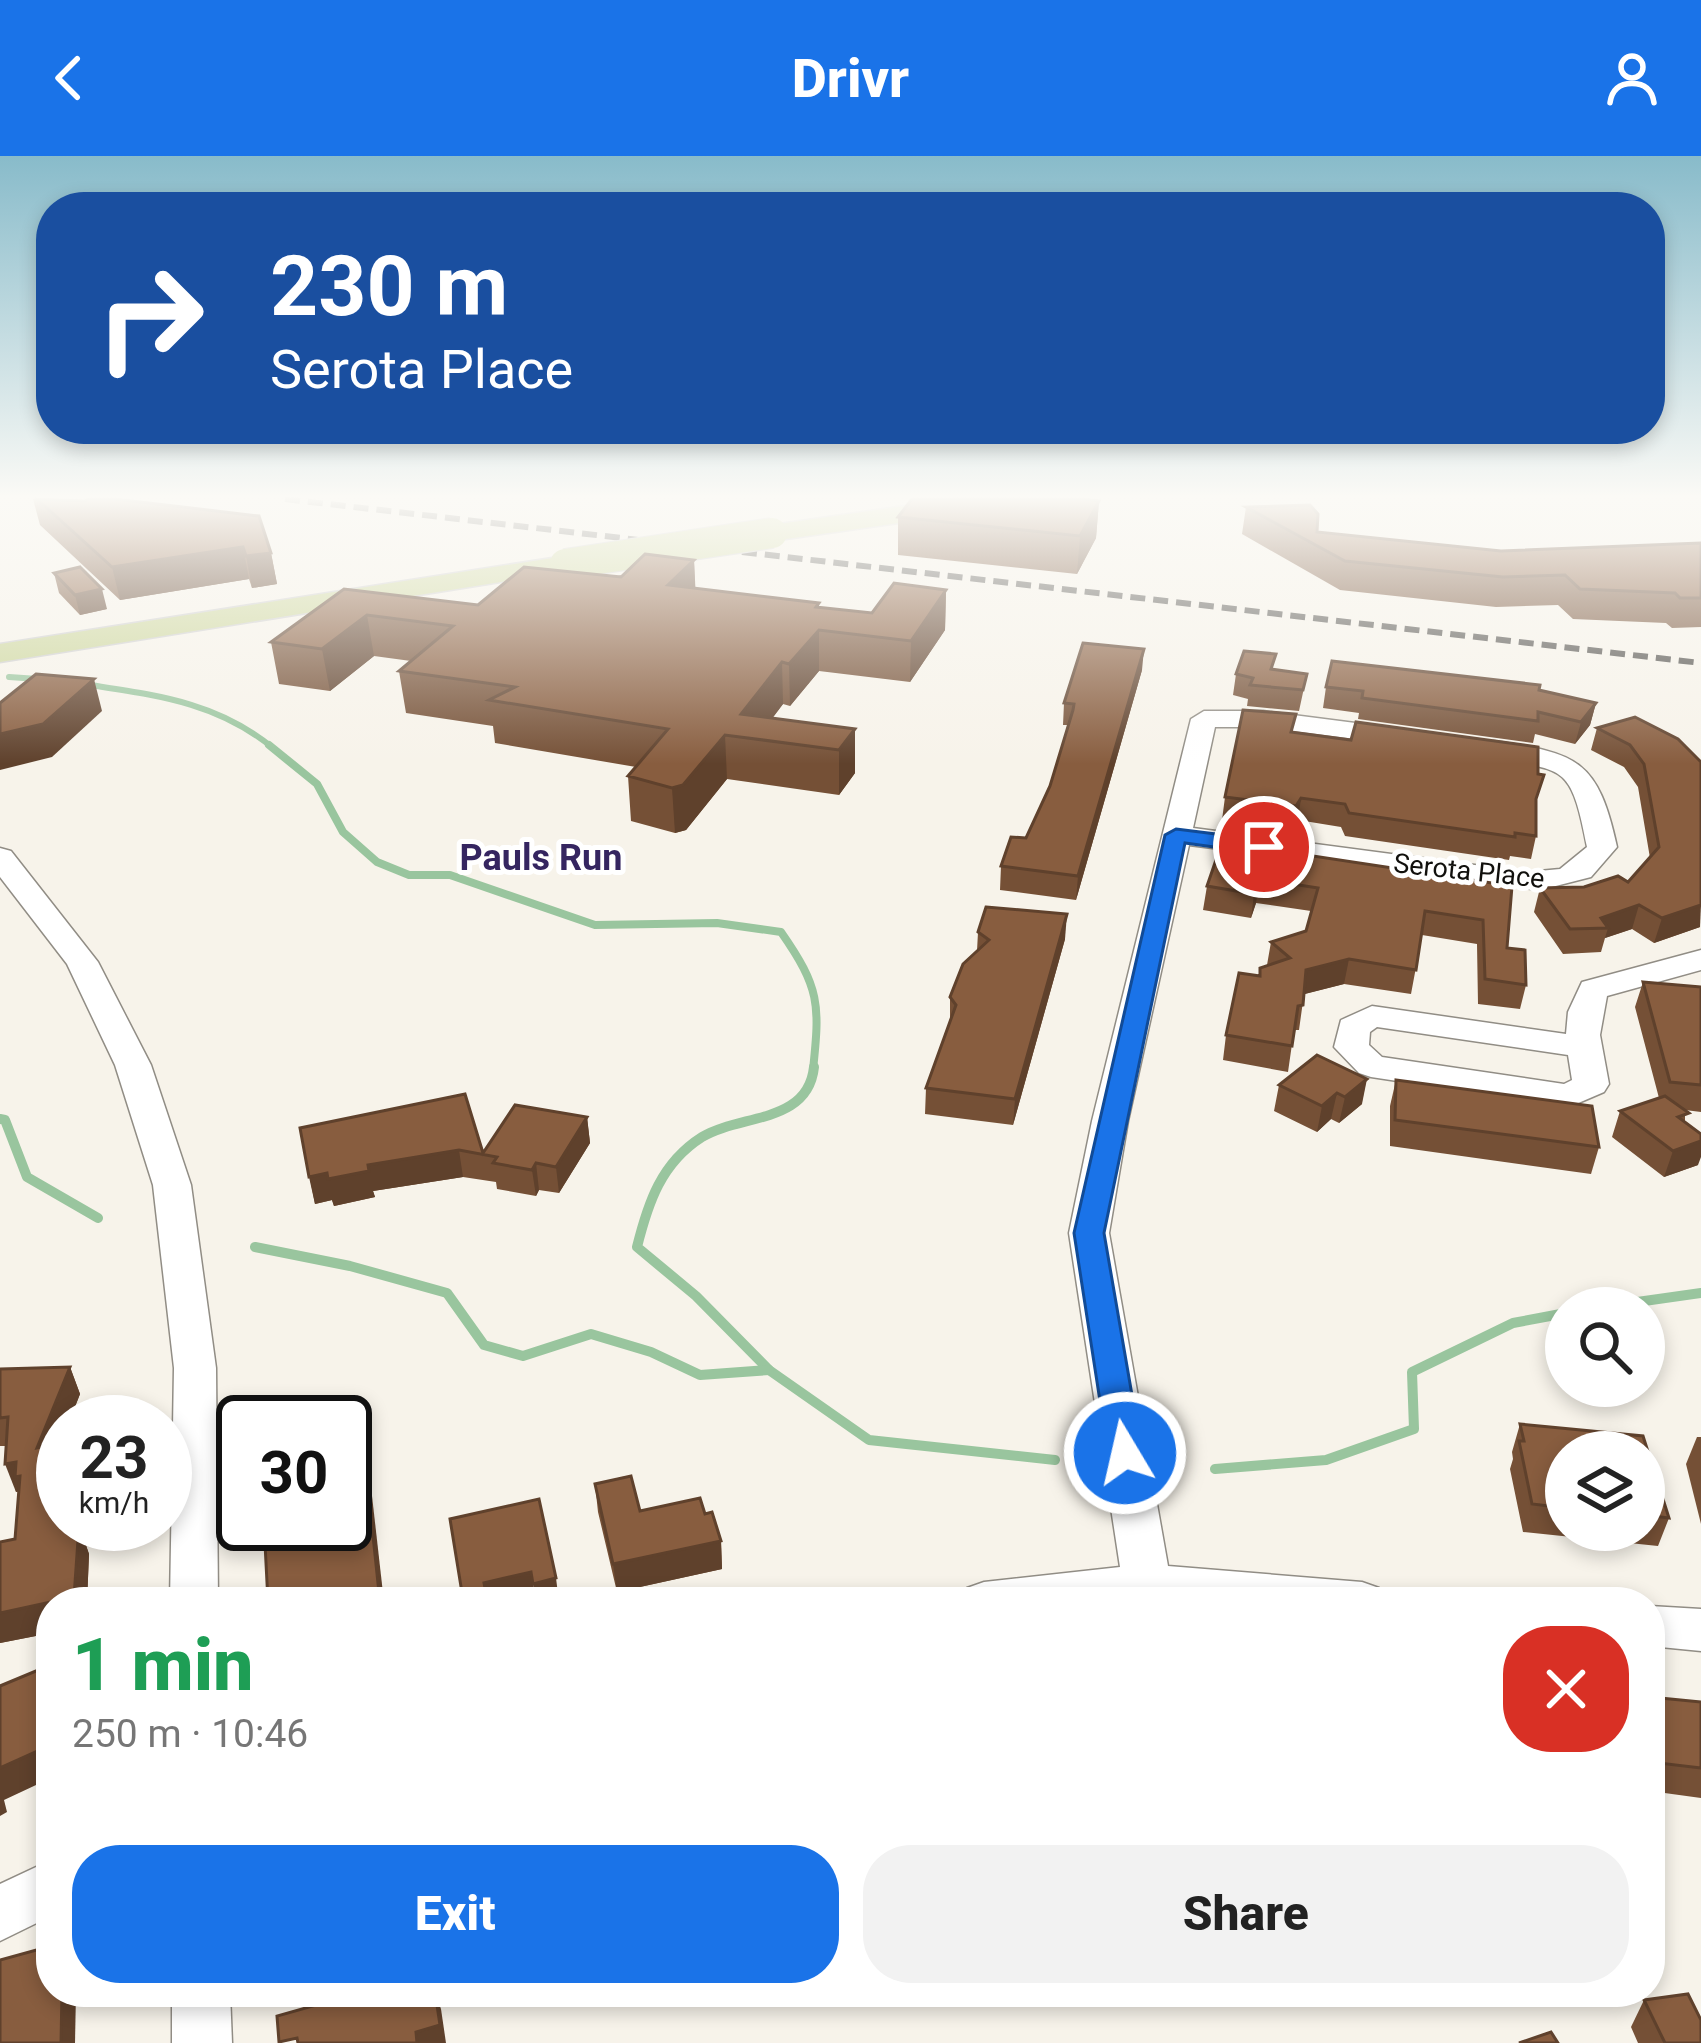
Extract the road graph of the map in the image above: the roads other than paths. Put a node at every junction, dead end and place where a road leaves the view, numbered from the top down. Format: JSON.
{"nodes":[{"id":1,"x":419,"y":587,"type":"edge"},
{"id":2,"x":0,"y":653,"type":"edge"},
{"id":3,"x":1421,"y":740,"type":"edge"},
{"id":4,"x":1467,"y":746,"type":"edge"},
{"id":5,"x":1176,"y":835,"type":"junction"},
{"id":6,"x":0,"y":857,"type":"edge"},
{"id":7,"x":1701,"y":960,"type":"edge"},
{"id":8,"x":1583,"y":1047,"type":"junction"},
{"id":9,"x":1147,"y":1584,"type":"junction"},
{"id":10,"x":194,"y":1587,"type":"edge"},
{"id":11,"x":1120,"y":1587,"type":"edge"},
{"id":12,"x":1183,"y":1587,"type":"edge"},
{"id":13,"x":1665,"y":1627,"type":"edge"},
{"id":14,"x":1701,"y":1630,"type":"edge"},
{"id":15,"x":36,"y":1894,"type":"edge"},
{"id":16,"x":0,"y":1914,"type":"edge"},
{"id":17,"x":201,"y":2007,"type":"edge"},
{"id":18,"x":202,"y":2043,"type":"edge"}],
"edges":[{"from":1,"to":2,"type":"main road","bridge":true},
{"from":3,"to":5,"type":"street"},
{"from":4,"to":5,"type":"street","name":"Serota Place"},
{"from":5,"to":9,"type":"street"},
{"from":6,"to":10,"type":"street"},
{"from":7,"to":8,"type":"street"},
{"from":8,"to":8,"type":"street"},
{"from":9,"to":11,"type":"street"},
{"from":9,"to":12,"type":"street"},
{"from":13,"to":14,"type":"street"},
{"from":15,"to":16,"type":"street"},
{"from":17,"to":18,"type":"street"}]}
